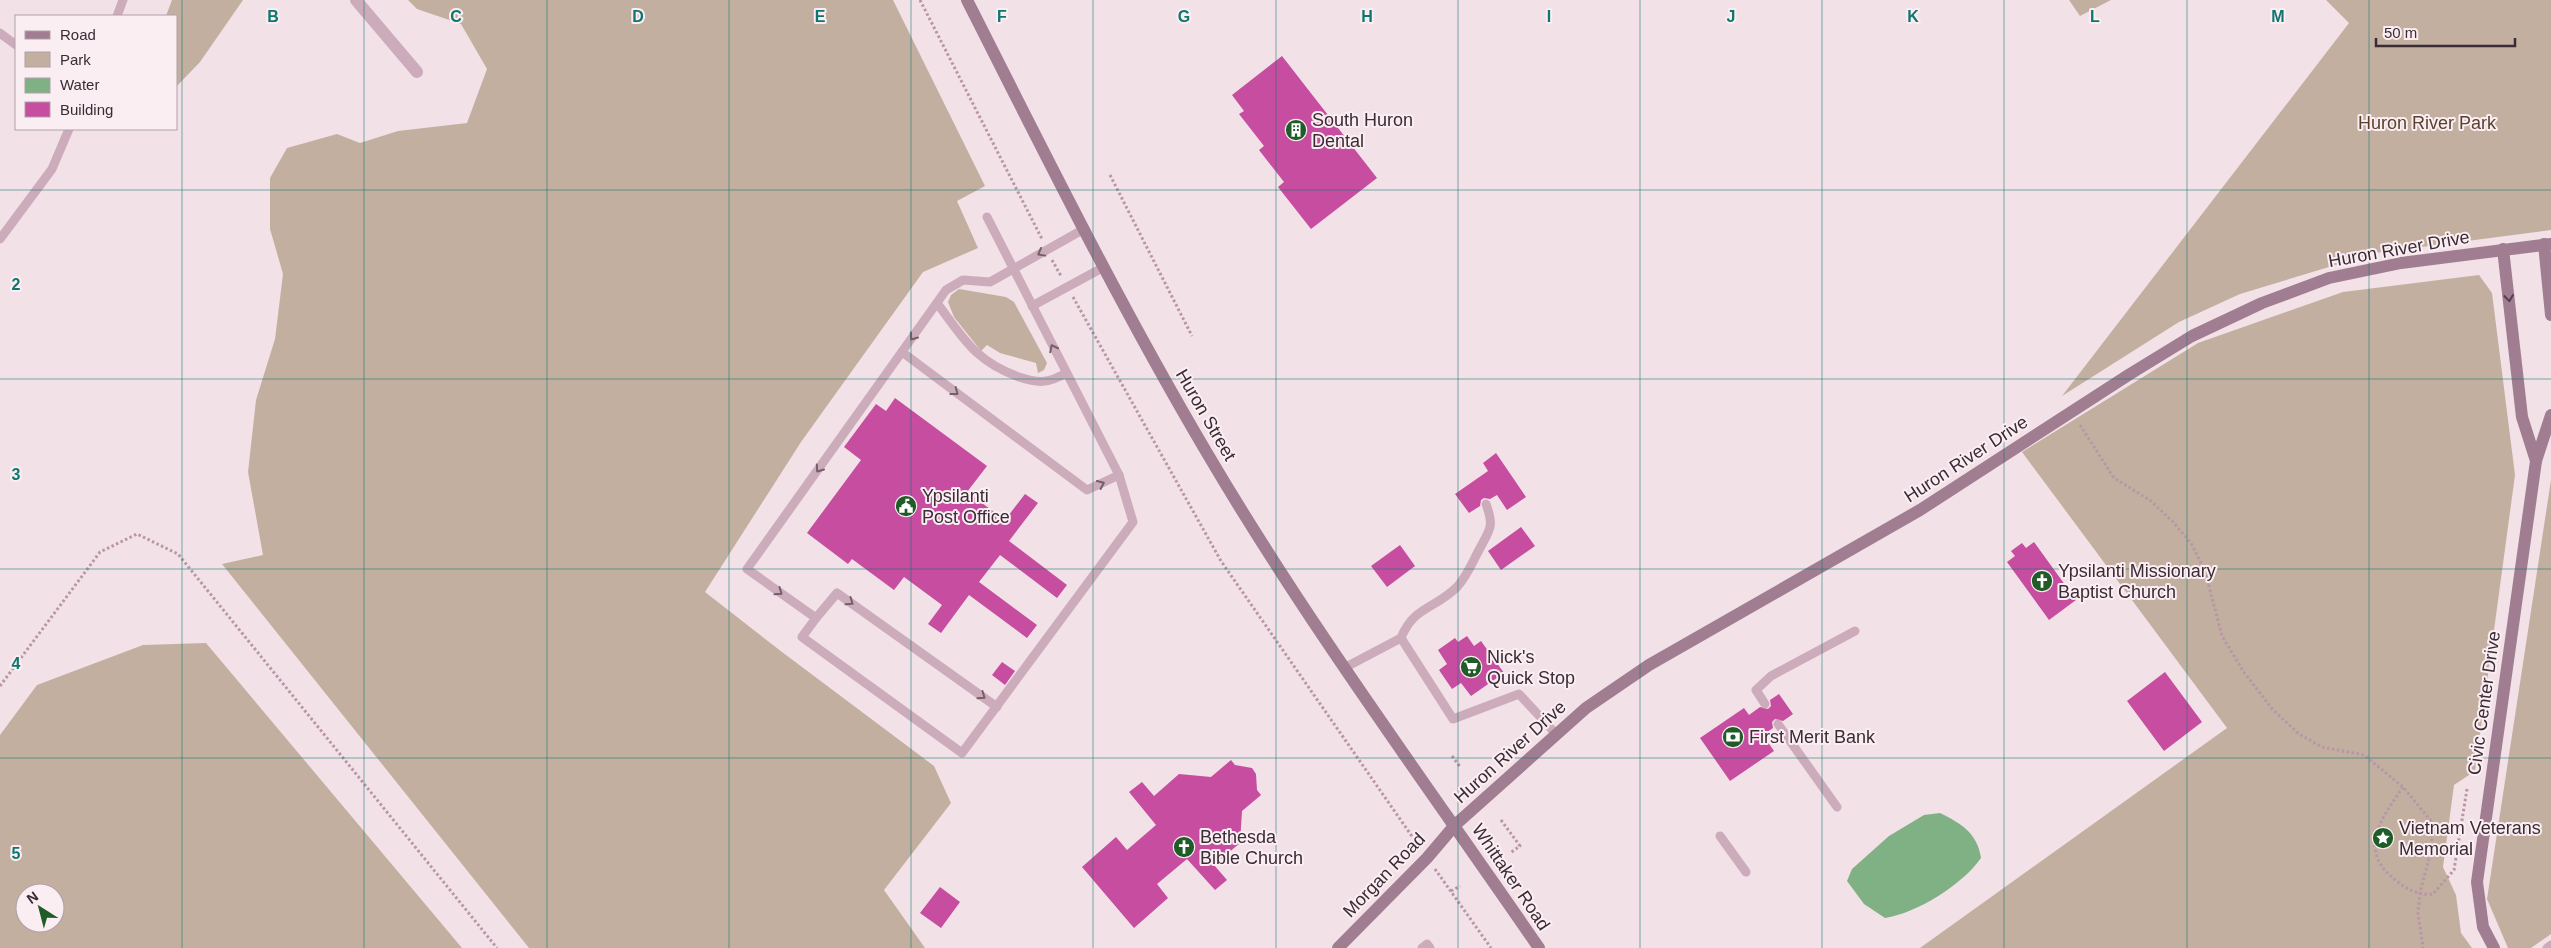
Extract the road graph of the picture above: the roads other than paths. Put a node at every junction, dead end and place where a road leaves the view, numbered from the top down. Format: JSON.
{"nodes":[{"id":1,"x":124,"y":0,"type":"edge"},
{"id":2,"x":356,"y":0,"type":"edge"},
{"id":3,"x":967,"y":0,"type":"edge"},
{"id":4,"x":117,"y":15,"type":"edge"},
{"id":5,"x":0,"y":33,"type":"edge"},
{"id":6,"x":15,"y":44,"type":"edge"},
{"id":7,"x":417,"y":72,"type":"dead end"},
{"id":8,"x":69,"y":130,"type":"edge"},
{"id":9,"x":987,"y":217,"type":"dead end"},
{"id":10,"x":1084,"y":229,"type":"junction"},
{"id":11,"x":0,"y":239,"type":"edge"},
{"id":12,"x":2547,"y":244,"type":"edge"},
{"id":13,"x":2503,"y":250,"type":"junction"},
{"id":14,"x":1104,"y":267,"type":"junction"},
{"id":15,"x":1013,"y":269,"type":"junction"},
{"id":16,"x":937,"y":303,"type":"junction"},
{"id":17,"x":1032,"y":306,"type":"junction"},
{"id":18,"x":2551,"y":315,"type":"edge"},
{"id":19,"x":902,"y":352,"type":"junction"},
{"id":20,"x":1066,"y":373,"type":"junction"},
{"id":21,"x":2551,"y":415,"type":"edge"},
{"id":22,"x":2536,"y":461,"type":"junction"},
{"id":23,"x":1118,"y":476,"type":"junction"},
{"id":24,"x":1486,"y":504,"type":"dead end"},
{"id":25,"x":816,"y":618,"type":"junction"},
{"id":26,"x":1855,"y":631,"type":"dead end"},
{"id":27,"x":1401,"y":638,"type":"junction"},
{"id":28,"x":1346,"y":667,"type":"junction"},
{"id":29,"x":1764,"y":704,"type":"dead end"},
{"id":30,"x":997,"y":707,"type":"junction"},
{"id":31,"x":1778,"y":724,"type":"dead end"},
{"id":32,"x":1556,"y":734,"type":"junction"},
{"id":33,"x":1837,"y":807,"type":"dead end"},
{"id":34,"x":1455,"y":825,"type":"junction"},
{"id":35,"x":1720,"y":836,"type":"dead end"},
{"id":36,"x":1746,"y":872,"type":"dead end"},
{"id":37,"x":2551,"y":945,"type":"edge"},
{"id":38,"x":1338,"y":948,"type":"edge"},
{"id":39,"x":1422,"y":948,"type":"edge"},
{"id":40,"x":1430,"y":948,"type":"edge"},
{"id":41,"x":1539,"y":948,"type":"edge"},
{"id":42,"x":2494,"y":948,"type":"edge"},
{"id":43,"x":2547,"y":948,"type":"edge"}],
"edges":[{"from":1,"to":4,"type":"lane"},
{"from":2,"to":7,"type":"street"},
{"from":3,"to":10,"type":"main road","name":"Huron Street"},
{"from":5,"to":6,"type":"lane"},
{"from":8,"to":11,"type":"lane"},
{"from":9,"to":15,"type":"lane"},
{"from":10,"to":14,"type":"main road","name":"Huron Street"},
{"from":10,"to":15,"type":"lane","one_way":true},
{"from":12,"to":13,"type":"main road","name":"Huron River Drive"},
{"from":12,"to":18,"type":"main road"},
{"from":13,"to":22,"type":"main road","name":"Civic Center Drive","one_way":true},
{"from":13,"to":32,"type":"main road","name":"Huron River Drive"},
{"from":14,"to":17,"type":"lane"},
{"from":14,"to":28,"type":"main road","name":"Huron Street"},
{"from":15,"to":16,"type":"lane"},
{"from":15,"to":17,"type":"lane"},
{"from":16,"to":19,"type":"lane","one_way":true},
{"from":16,"to":20,"type":"lane"},
{"from":20,"to":17,"type":"lane","one_way":true},
{"from":19,"to":23,"type":"lane","one_way":true},
{"from":19,"to":25,"type":"lane","one_way":true},
{"from":20,"to":23,"type":"lane"},
{"from":21,"to":22,"type":"main road","name":"Civic Center Drive"},
{"from":22,"to":42,"type":"main road","name":"Civic Center Drive"},
{"from":23,"to":30,"type":"lane"},
{"from":24,"to":27,"type":"lane"},
{"from":25,"to":30,"type":"lane","one_way":true},
{"from":25,"to":30,"type":"lane"},
{"from":26,"to":29,"type":"lane"},
{"from":27,"to":28,"type":"lane"},
{"from":27,"to":32,"type":"lane"},
{"from":28,"to":34,"type":"main road","name":"Huron Street"},
{"from":31,"to":33,"type":"lane"},
{"from":32,"to":34,"type":"main road","name":"Huron River Drive"},
{"from":34,"to":38,"type":"main road","name":"Morgan Road"},
{"from":34,"to":41,"type":"main road","name":"Whittaker Road"},
{"from":35,"to":36,"type":"lane"},
{"from":37,"to":43,"type":"lane"},
{"from":39,"to":40,"type":"lane"}]}
